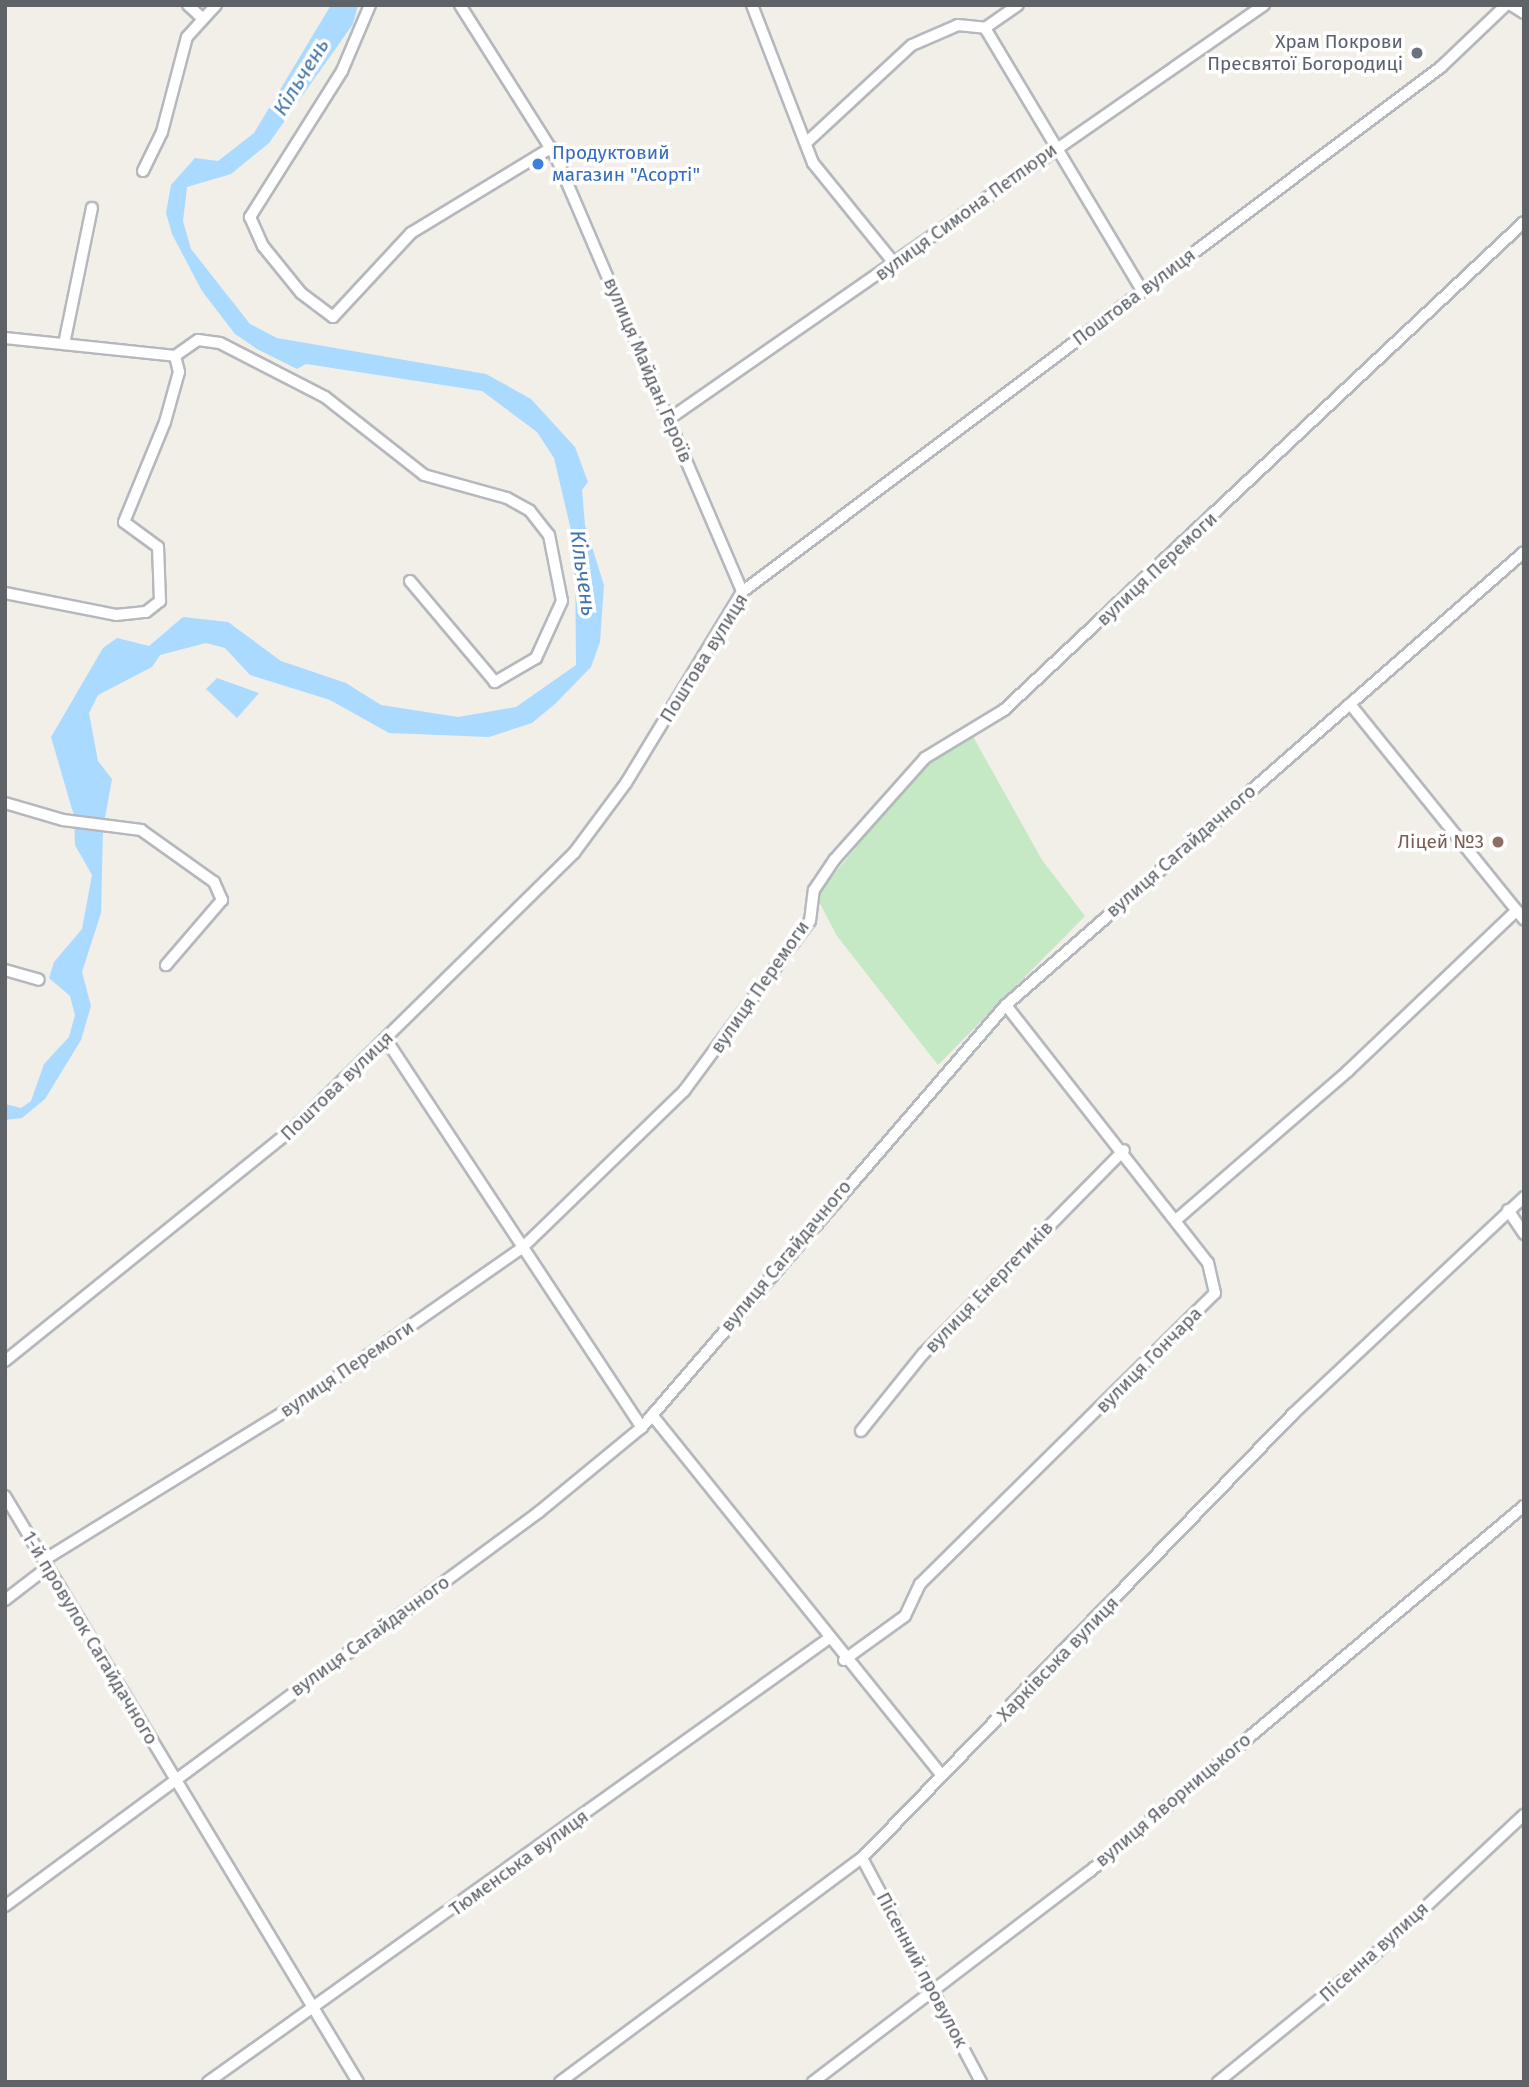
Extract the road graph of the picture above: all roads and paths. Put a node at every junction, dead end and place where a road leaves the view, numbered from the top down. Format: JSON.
{"nodes":[{"id":1,"x":188,"y":5,"type":"edge"},
{"id":2,"x":216,"y":5,"type":"edge"},
{"id":3,"x":370,"y":5,"type":"edge"},
{"id":4,"x":460,"y":5,"type":"edge"},
{"id":5,"x":752,"y":5,"type":"edge"},
{"id":6,"x":1018,"y":5,"type":"edge"},
{"id":7,"x":1264,"y":5,"type":"edge"},
{"id":8,"x":1509,"y":5,"type":"edge"},
{"id":9,"x":1524,"y":13,"type":"edge"},
{"id":10,"x":202,"y":18,"type":"junction"},
{"id":11,"x":985,"y":28,"type":"junction"},
{"id":12,"x":806,"y":143,"type":"junction"},
{"id":13,"x":551,"y":148,"type":"junction"},
{"id":14,"x":1053,"y":149,"type":"junction"},
{"id":15,"x":144,"y":171,"type":"dead end"},
{"id":16,"x":92,"y":208,"type":"dead end"},
{"id":17,"x":1524,"y":222,"type":"edge"},
{"id":18,"x":894,"y":262,"type":"junction"},
{"id":19,"x":1142,"y":290,"type":"junction"},
{"id":20,"x":5,"y":338,"type":"edge"},
{"id":21,"x":64,"y":344,"type":"junction"},
{"id":22,"x":176,"y":356,"type":"junction"},
{"id":23,"x":669,"y":419,"type":"junction"},
{"id":24,"x":1524,"y":552,"type":"edge"},
{"id":25,"x":410,"y":581,"type":"dead end"},
{"id":26,"x":5,"y":593,"type":"edge"},
{"id":27,"x":742,"y":593,"type":"junction"},
{"id":28,"x":1350,"y":704,"type":"junction"},
{"id":29,"x":5,"y":803,"type":"edge"},
{"id":30,"x":1520,"y":915,"type":"edge"},
{"id":31,"x":166,"y":965,"type":"dead end"},
{"id":32,"x":5,"y":970,"type":"edge"},
{"id":33,"x":39,"y":980,"type":"dead end"},
{"id":34,"x":1006,"y":1005,"type":"junction"},
{"id":35,"x":387,"y":1041,"type":"junction"},
{"id":36,"x":1124,"y":1150,"type":"junction"},
{"id":37,"x":1524,"y":1197,"type":"edge"},
{"id":38,"x":1508,"y":1210,"type":"junction"},
{"id":39,"x":1176,"y":1220,"type":"junction"},
{"id":40,"x":1524,"y":1234,"type":"edge"},
{"id":41,"x":523,"y":1247,"type":"junction"},
{"id":42,"x":5,"y":1361,"type":"edge"},
{"id":43,"x":652,"y":1415,"type":"junction"},
{"id":44,"x":642,"y":1427,"type":"junction"},
{"id":45,"x":861,"y":1431,"type":"dead end"},
{"id":46,"x":5,"y":1496,"type":"edge"},
{"id":47,"x":1524,"y":1506,"type":"edge"},
{"id":48,"x":46,"y":1564,"type":"junction"},
{"id":49,"x":5,"y":1600,"type":"edge"},
{"id":50,"x":828,"y":1639,"type":"junction"},
{"id":51,"x":844,"y":1660,"type":"junction"},
{"id":52,"x":940,"y":1773,"type":"junction"},
{"id":53,"x":172,"y":1782,"type":"junction"},
{"id":54,"x":1524,"y":1815,"type":"edge"},
{"id":55,"x":862,"y":1858,"type":"junction"},
{"id":56,"x":5,"y":1906,"type":"edge"},
{"id":57,"x":934,"y":1992,"type":"junction"},
{"id":58,"x":312,"y":2008,"type":"junction"},
{"id":59,"x":208,"y":2082,"type":"edge"},
{"id":60,"x":359,"y":2082,"type":"edge"},
{"id":61,"x":561,"y":2082,"type":"edge"},
{"id":62,"x":813,"y":2082,"type":"edge"},
{"id":63,"x":981,"y":2082,"type":"edge"},
{"id":64,"x":1218,"y":2082,"type":"edge"}],
"edges":[{"from":1,"to":10,"type":"street"},
{"from":2,"to":10,"type":"street"},
{"from":3,"to":13,"type":"street"},
{"from":4,"to":13,"type":"street","name":"вулиця Майдан Героїв"},
{"from":5,"to":12,"type":"street"},
{"from":6,"to":11,"type":"street"},
{"from":7,"to":14,"type":"street","name":"вулиця Симона Петлюри"},
{"from":8,"to":9,"type":"street"},
{"from":8,"to":19,"type":"street","name":"Поштова вулиця"},
{"from":10,"to":15,"type":"street"},
{"from":11,"to":12,"type":"street"},
{"from":11,"to":14,"type":"street"},
{"from":12,"to":18,"type":"street"},
{"from":13,"to":23,"type":"street","name":"вулиця Майдан Героїв"},
{"from":14,"to":18,"type":"street","name":"вулиця Симона Петлюри"},
{"from":14,"to":19,"type":"street"},
{"from":16,"to":21,"type":"street"},
{"from":17,"to":41,"type":"street","name":"вулиця Перемоги"},
{"from":18,"to":23,"type":"street","name":"вулиця Симона Петлюри"},
{"from":19,"to":27,"type":"street","name":"Поштова вулиця"},
{"from":20,"to":21,"type":"street"},
{"from":21,"to":22,"type":"street"},
{"from":22,"to":25,"type":"street"},
{"from":22,"to":26,"type":"street"},
{"from":23,"to":27,"type":"street","name":"вулиця Майдан Героїв"},
{"from":24,"to":28,"type":"street","name":"вулиця Сагайдачного"},
{"from":27,"to":35,"type":"street","name":"Поштова вулиця"},
{"from":28,"to":30,"type":"street"},
{"from":28,"to":34,"type":"street","name":"вулиця Сагайдачного"},
{"from":29,"to":31,"type":"street"},
{"from":30,"to":39,"type":"street"},
{"from":32,"to":33,"type":"street"},
{"from":34,"to":36,"type":"street","name":"вулиця Гончара"},
{"from":34,"to":43,"type":"street","name":"вулиця Сагайдачного"},
{"from":35,"to":41,"type":"street"},
{"from":35,"to":42,"type":"street","name":"Поштова вулиця"},
{"from":36,"to":39,"type":"street","name":"вулиця Гончара"},
{"from":36,"to":45,"type":"street","name":"вулиця Енергетиків"},
{"from":37,"to":38,"type":"street","name":"Харківська вулиця"},
{"from":38,"to":40,"type":"street"},
{"from":38,"to":52,"type":"street","name":"Харківська вулиця"},
{"from":39,"to":51,"type":"street","name":"вулиця Гончара"},
{"from":41,"to":44,"type":"street"},
{"from":41,"to":48,"type":"street","name":"вулиця Перемоги"},
{"from":43,"to":44,"type":"street","name":"вулиця Сагайдачного"},
{"from":43,"to":50,"type":"street"},
{"from":44,"to":53,"type":"street","name":"вулиця Сагайдачного"},
{"from":46,"to":48,"type":"street","name":"1-й провулок Сагайдачного"},
{"from":47,"to":57,"type":"street","name":"вулиця Яворницького"},
{"from":48,"to":49,"type":"street","name":"вулиця Перемоги"},
{"from":48,"to":53,"type":"street","name":"1-й провулок Сагайдачного"},
{"from":50,"to":51,"type":"street"},
{"from":50,"to":58,"type":"street","name":"Тюменська вулиця"},
{"from":51,"to":52,"type":"street"},
{"from":52,"to":55,"type":"street","name":"Харківська вулиця"},
{"from":53,"to":56,"type":"street","name":"вулиця Сагайдачного"},
{"from":53,"to":58,"type":"street","name":"1-й провулок Сагайдачного"},
{"from":54,"to":64,"type":"street","name":"Пісенна вулиця"},
{"from":55,"to":57,"type":"street","name":"Пісенний провулок"},
{"from":55,"to":61,"type":"street","name":"Харківська вулиця"},
{"from":57,"to":62,"type":"street","name":"вулиця Яворницького"},
{"from":57,"to":63,"type":"street","name":"Пісенний провулок"},
{"from":58,"to":59,"type":"street","name":"Тюменська вулиця"},
{"from":58,"to":60,"type":"street","name":"1-й провулок Сагайдачного"}]}
